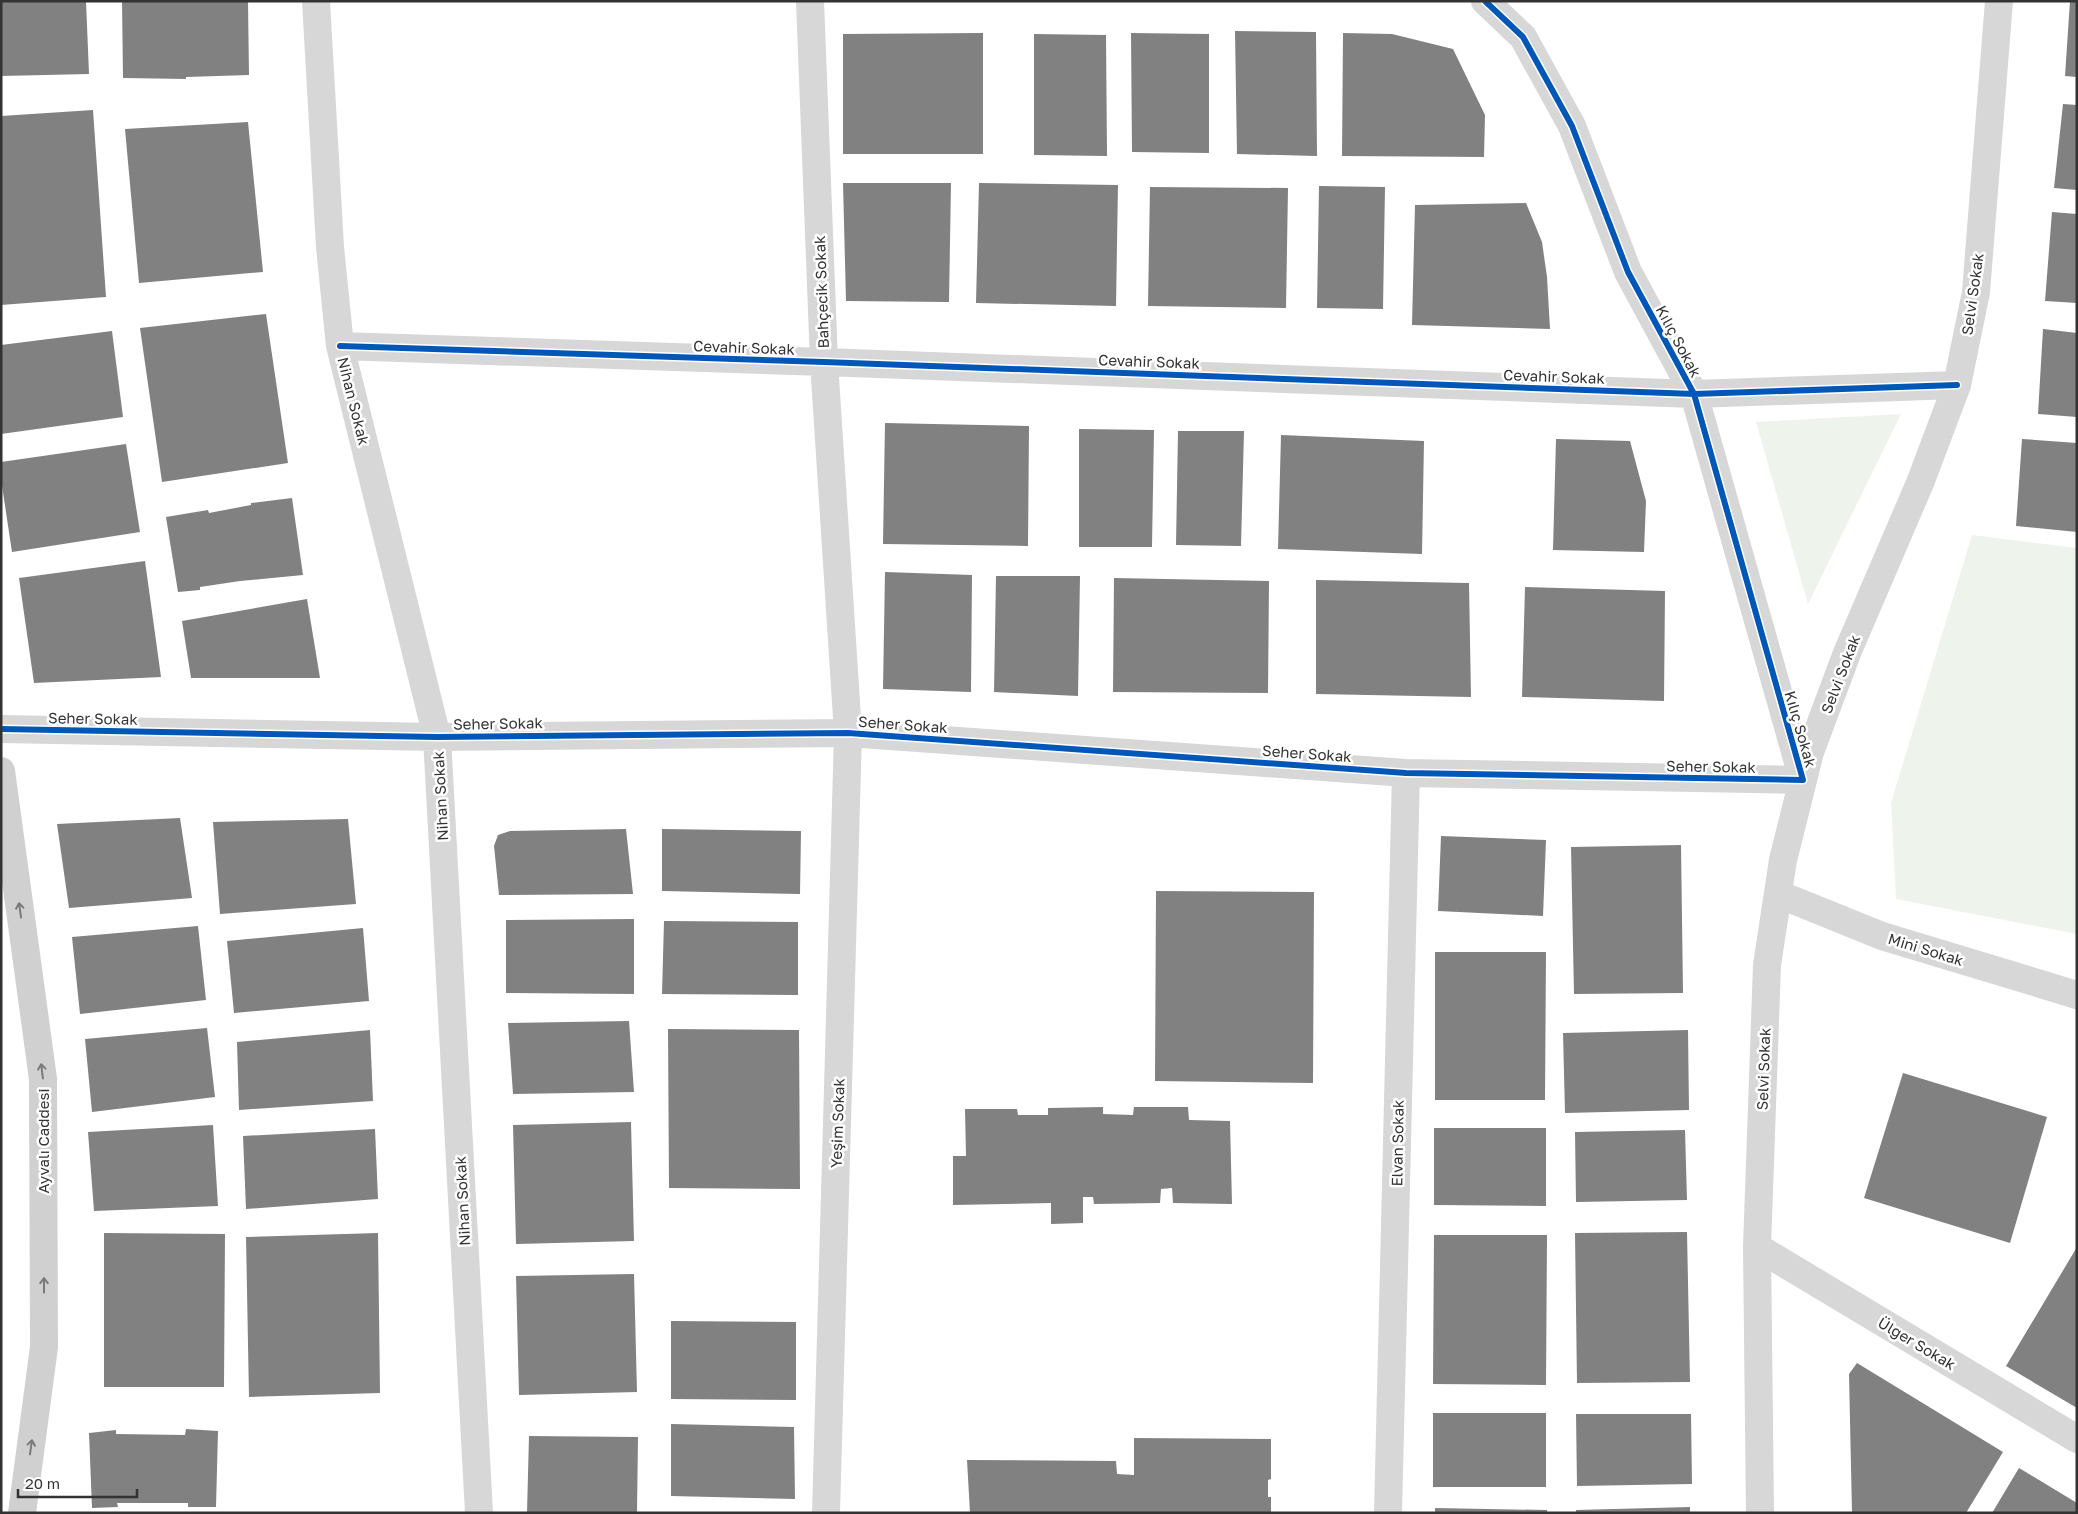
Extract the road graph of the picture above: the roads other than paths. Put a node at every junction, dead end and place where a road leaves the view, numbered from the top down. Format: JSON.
{"nodes":[{"id":1,"x":316,"y":1,"type":"edge"},
{"id":2,"x":810,"y":1,"type":"edge"},
{"id":3,"x":1485,"y":1,"type":"edge"},
{"id":4,"x":1999,"y":1,"type":"edge"},
{"id":5,"x":340,"y":346,"type":"junction"},
{"id":6,"x":824,"y":362,"type":"junction"},
{"id":7,"x":1956,"y":385,"type":"junction"},
{"id":8,"x":1694,"y":394,"type":"junction"},
{"id":9,"x":1,"y":729,"type":"edge"},
{"id":10,"x":848,"y":733,"type":"junction"},
{"id":11,"x":437,"y":736,"type":"junction"},
{"id":12,"x":1,"y":772,"type":"edge"},
{"id":13,"x":1406,"y":773,"type":"junction"},
{"id":14,"x":1803,"y":780,"type":"junction"},
{"id":15,"x":1778,"y":894,"type":"junction"},
{"id":16,"x":2077,"y":996,"type":"edge"},
{"id":17,"x":1757,"y":1247,"type":"junction"},
{"id":18,"x":2077,"y":1439,"type":"edge"},
{"id":19,"x":22,"y":1513,"type":"edge"},
{"id":20,"x":479,"y":1513,"type":"edge"},
{"id":21,"x":826,"y":1513,"type":"edge"},
{"id":22,"x":1388,"y":1513,"type":"edge"},
{"id":23,"x":1760,"y":1513,"type":"edge"}],
"edges":[{"from":1,"to":5,"type":"street","name":"Nihan Sokak"},
{"from":2,"to":6,"type":"street","name":"Bahçecik Sokak"},
{"from":3,"to":8,"type":"street","name":"Kılıç Sokak"},
{"from":4,"to":7,"type":"street","name":"Selvi Sokak"},
{"from":5,"to":6,"type":"street","name":"Cevahir Sokak"},
{"from":5,"to":11,"type":"street","name":"Nihan Sokak"},
{"from":6,"to":8,"type":"street","name":"Cevahir Sokak"},
{"from":6,"to":10,"type":"street","name":"Bahçecik Sokak"},
{"from":7,"to":8,"type":"street","name":"Cevahir Sokak"},
{"from":7,"to":14,"type":"street","name":"Selvi Sokak"},
{"from":8,"to":14,"type":"street","name":"Kılıç Sokak"},
{"from":9,"to":11,"type":"street","name":"Seher Sokak"},
{"from":10,"to":11,"type":"street","name":"Seher Sokak"},
{"from":10,"to":13,"type":"street","name":"Seher Sokak"},
{"from":10,"to":21,"type":"street","name":"Yeşim Sokak"},
{"from":11,"to":20,"type":"street","name":"Nihan Sokak"},
{"from":19,"to":12,"type":"main road","name":"Ayvalı Caddesi","one_way":true},
{"from":13,"to":14,"type":"street","name":"Seher Sokak"},
{"from":13,"to":22,"type":"street","name":"Elvan Sokak"},
{"from":14,"to":15,"type":"street","name":"Selvi Sokak"},
{"from":15,"to":16,"type":"street","name":"Mini Sokak"},
{"from":15,"to":17,"type":"street","name":"Selvi Sokak"},
{"from":17,"to":18,"type":"street","name":"Ülger Sokak"},
{"from":17,"to":23,"type":"street","name":"Selvi Sokak"}]}
